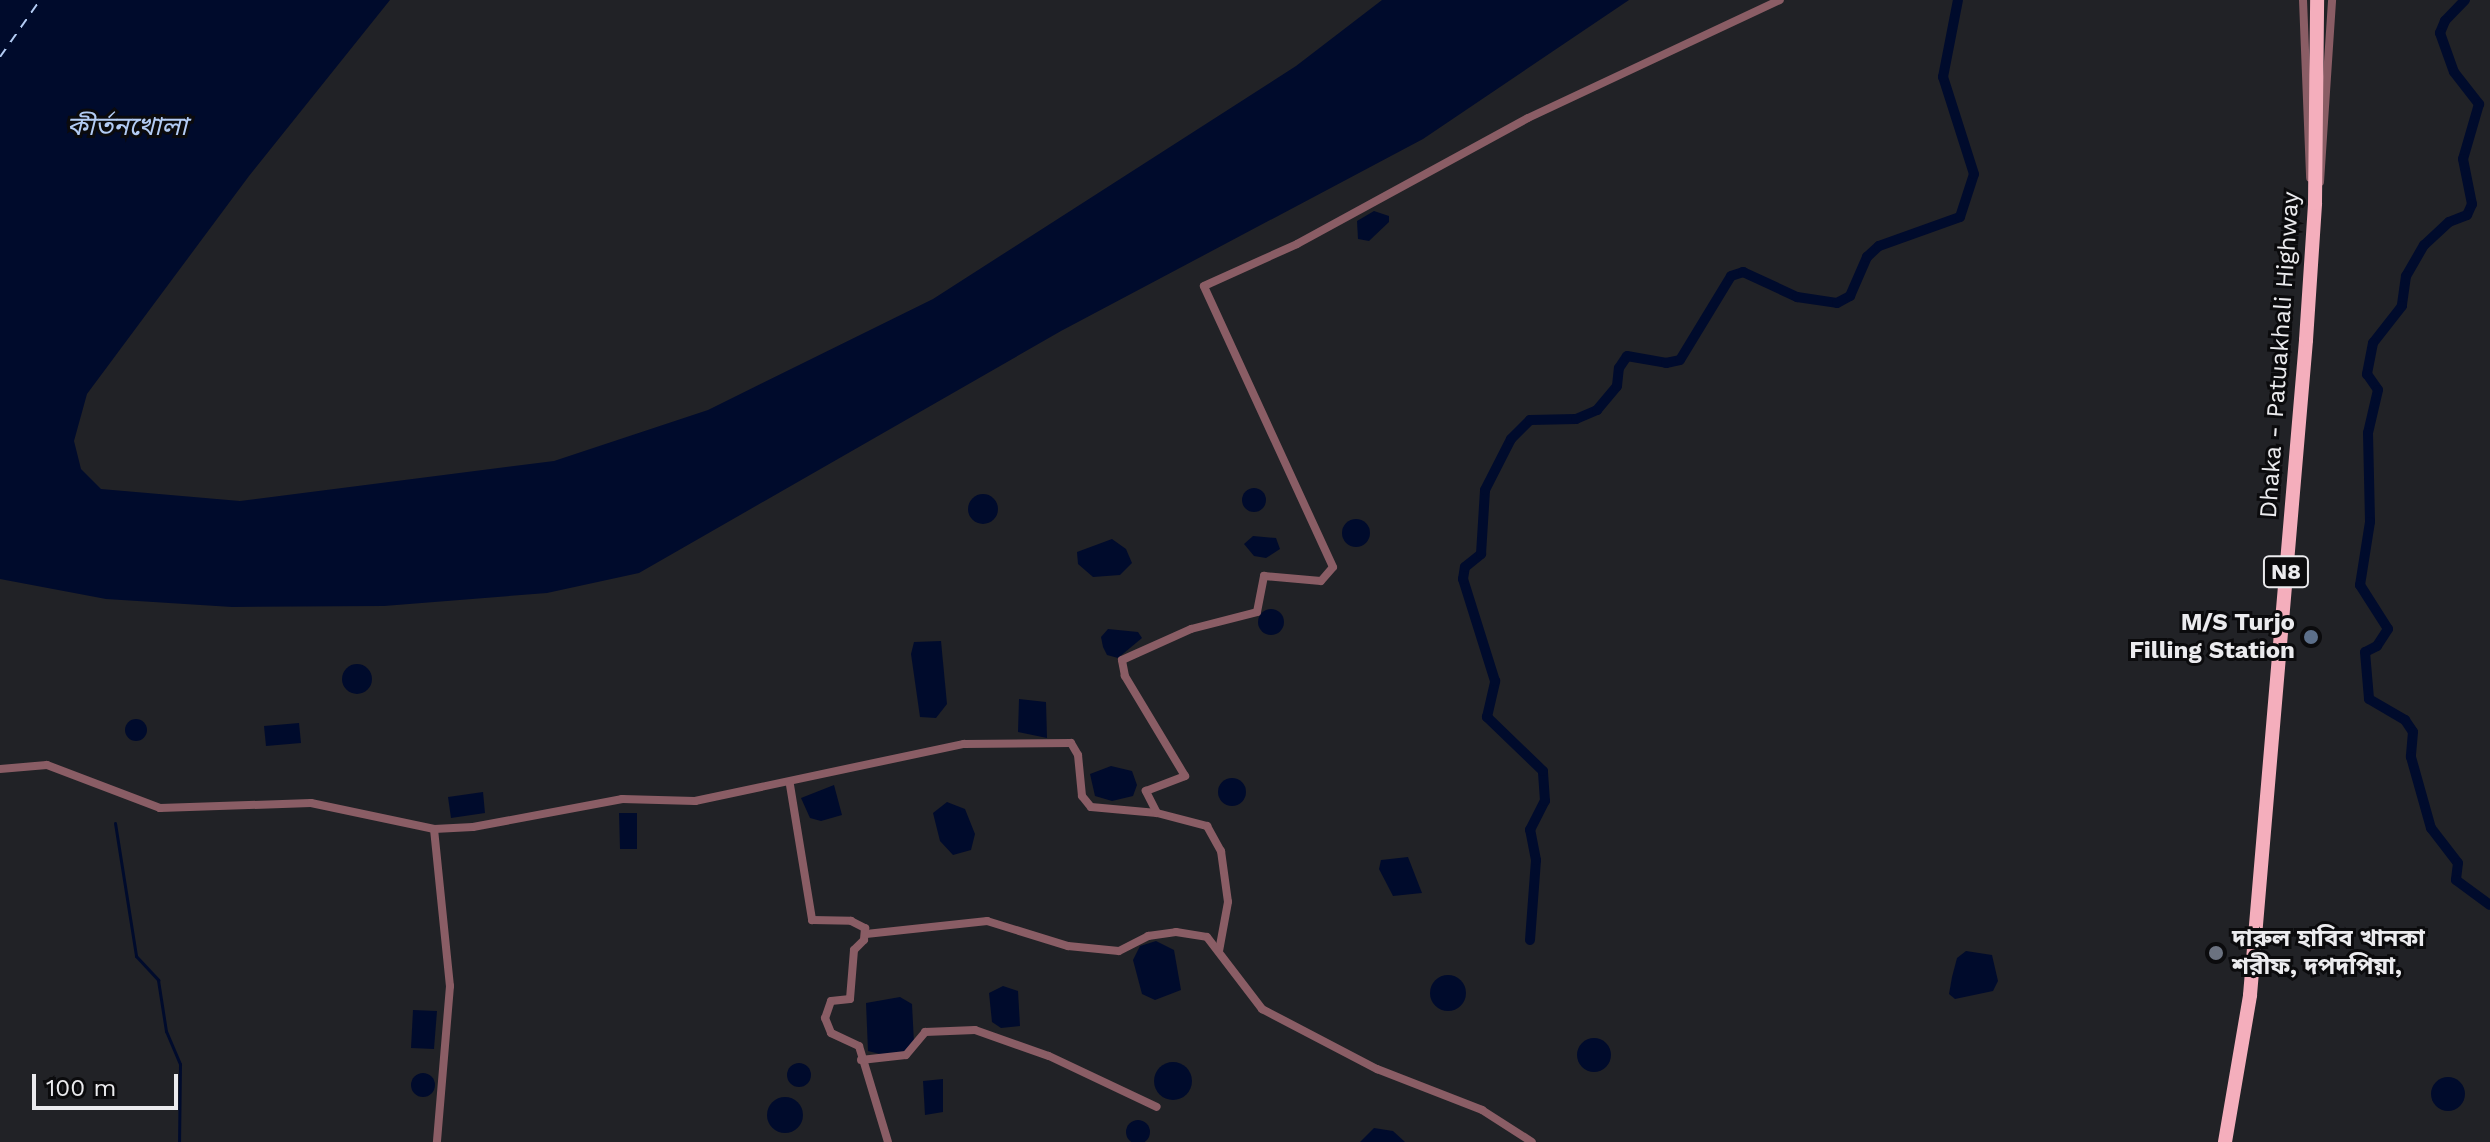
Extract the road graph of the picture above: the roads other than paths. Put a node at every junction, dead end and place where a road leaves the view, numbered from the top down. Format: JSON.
{"nodes":[{"id":1,"x":1780,"y":0,"type":"edge"},
{"id":2,"x":2303,"y":0,"type":"edge"},
{"id":3,"x":2317,"y":0,"type":"edge"},
{"id":4,"x":2332,"y":0,"type":"edge"},
{"id":5,"x":2315,"y":203,"type":"junction"},
{"id":6,"x":0,"y":769,"type":"edge"},
{"id":7,"x":790,"y":785,"type":"junction"},
{"id":8,"x":1157,"y":813,"type":"junction"},
{"id":9,"x":434,"y":829,"type":"junction"},
{"id":10,"x":866,"y":934,"type":"junction"},
{"id":11,"x":1219,"y":951,"type":"junction"},
{"id":12,"x":861,"y":1060,"type":"junction"},
{"id":13,"x":1157,"y":1107,"type":"dead end"},
{"id":14,"x":437,"y":1142,"type":"edge"},
{"id":15,"x":888,"y":1142,"type":"edge"},
{"id":16,"x":1532,"y":1142,"type":"edge"},
{"id":17,"x":2225,"y":1142,"type":"edge"}],
"edges":[{"from":1,"to":8,"type":"street"},
{"from":2,"to":5,"type":"street"},
{"from":3,"to":5,"type":"highway","name":"Dhaka - Patuakhali Highway","number":"N8"},
{"from":4,"to":5,"type":"street"},
{"from":5,"to":17,"type":"highway","name":"Dhaka - Patuakhali Highway","number":"N8"},
{"from":6,"to":9,"type":"street"},
{"from":7,"to":8,"type":"street"},
{"from":7,"to":9,"type":"street"},
{"from":7,"to":10,"type":"street"},
{"from":8,"to":11,"type":"street"},
{"from":9,"to":14,"type":"street"},
{"from":10,"to":11,"type":"street"},
{"from":10,"to":12,"type":"street"},
{"from":11,"to":16,"type":"street"},
{"from":12,"to":13,"type":"street"},
{"from":12,"to":15,"type":"street"}]}
